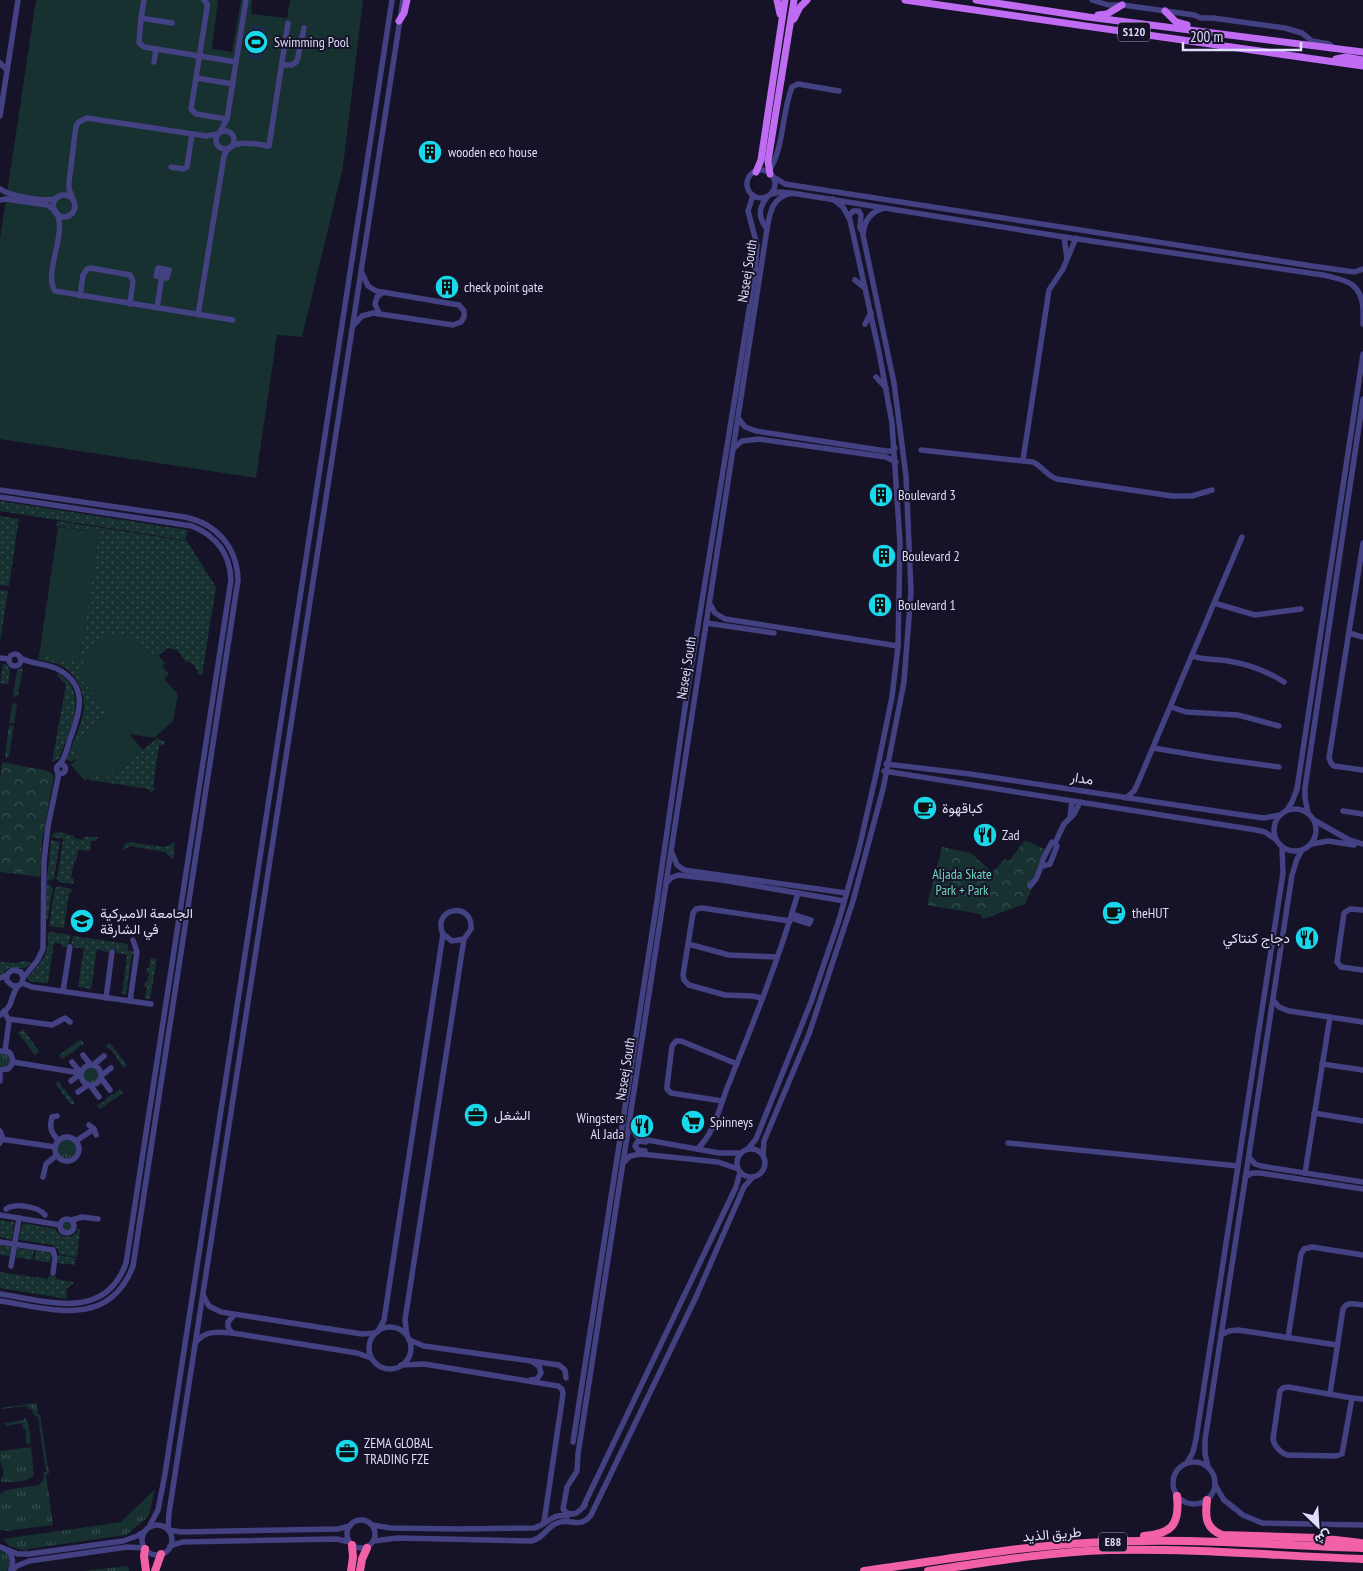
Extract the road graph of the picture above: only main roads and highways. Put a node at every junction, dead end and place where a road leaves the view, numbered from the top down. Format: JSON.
{"nodes":[{"id":1,"x":407,"y":0,"type":"edge"},
{"id":2,"x":777,"y":0,"type":"edge"},
{"id":3,"x":785,"y":0,"type":"edge"},
{"id":4,"x":794,"y":0,"type":"edge"},
{"id":5,"x":806,"y":0,"type":"edge"},
{"id":6,"x":906,"y":0,"type":"edge"},
{"id":7,"x":976,"y":0,"type":"edge"},
{"id":8,"x":1122,"y":5,"type":"road end"},
{"id":9,"x":1165,"y":11,"type":"road end"},
{"id":10,"x":1088,"y":17,"type":"junction"},
{"id":11,"x":399,"y":22,"type":"road end"},
{"id":12,"x":781,"y":22,"type":"junction"},
{"id":13,"x":790,"y":26,"type":"junction"},
{"id":14,"x":1196,"y":31,"type":"junction"},
{"id":15,"x":1363,"y":52,"type":"edge"},
{"id":16,"x":1334,"y":60,"type":"junction"},
{"id":17,"x":1363,"y":60,"type":"edge"},
{"id":18,"x":1363,"y":66,"type":"edge"},
{"id":19,"x":756,"y":172,"type":"road end"},
{"id":20,"x":770,"y":173,"type":"road end"},
{"id":21,"x":1177,"y":1496,"type":"road end"},
{"id":22,"x":1207,"y":1499,"type":"road end"},
{"id":23,"x":1112,"y":1542,"type":"junction"},
{"id":24,"x":1363,"y":1543,"type":"edge"},
{"id":25,"x":350,"y":1544,"type":"road end"},
{"id":26,"x":367,"y":1548,"type":"road end"},
{"id":27,"x":1363,"y":1548,"type":"edge"},
{"id":28,"x":145,"y":1549,"type":"road end"},
{"id":29,"x":161,"y":1554,"type":"road end"},
{"id":30,"x":1351,"y":1558,"type":"junction"},
{"id":31,"x":1363,"y":1558,"type":"edge"},
{"id":32,"x":1363,"y":1564,"type":"edge"},
{"id":33,"x":146,"y":1571,"type":"edge"},
{"id":34,"x":155,"y":1571,"type":"edge"},
{"id":35,"x":351,"y":1571,"type":"edge"},
{"id":36,"x":360,"y":1571,"type":"edge"},
{"id":37,"x":864,"y":1571,"type":"edge"},
{"id":38,"x":928,"y":1571,"type":"edge"}],
"edges":[{"from":1,"to":11,"type":"main road"},
{"from":2,"to":12,"type":"main road"},
{"from":3,"to":12,"type":"main road"},
{"from":4,"to":13,"type":"main road"},
{"from":5,"to":13,"type":"main road"},
{"from":6,"to":16,"type":"main road","number":"S120"},
{"from":7,"to":10,"type":"main road","number":"S120"},
{"from":8,"to":10,"type":"main road"},
{"from":9,"to":14,"type":"main road"},
{"from":10,"to":14,"type":"main road","number":"S120"},
{"from":12,"to":19,"type":"main road"},
{"from":13,"to":20,"type":"main road"},
{"from":14,"to":15,"type":"main road","number":"S120"},
{"from":16,"to":17,"type":"main road"},
{"from":16,"to":18,"type":"main road","number":"S120"},
{"from":21,"to":23,"type":"highway"},
{"from":22,"to":24,"type":"highway"},
{"from":23,"to":27,"type":"highway","name":"طريق الذيد","number":"E88"},
{"from":23,"to":37,"type":"highway","name":"طريق الذيد","number":"E88"},
{"from":25,"to":35,"type":"highway"},
{"from":26,"to":36,"type":"highway"},
{"from":28,"to":33,"type":"highway"},
{"from":29,"to":34,"type":"highway"},
{"from":30,"to":31,"type":"highway","name":"طريق الذيد","number":"E88"},
{"from":30,"to":32,"type":"highway"},
{"from":30,"to":38,"type":"highway","name":"طريق الذيد","number":"E88"}]}
